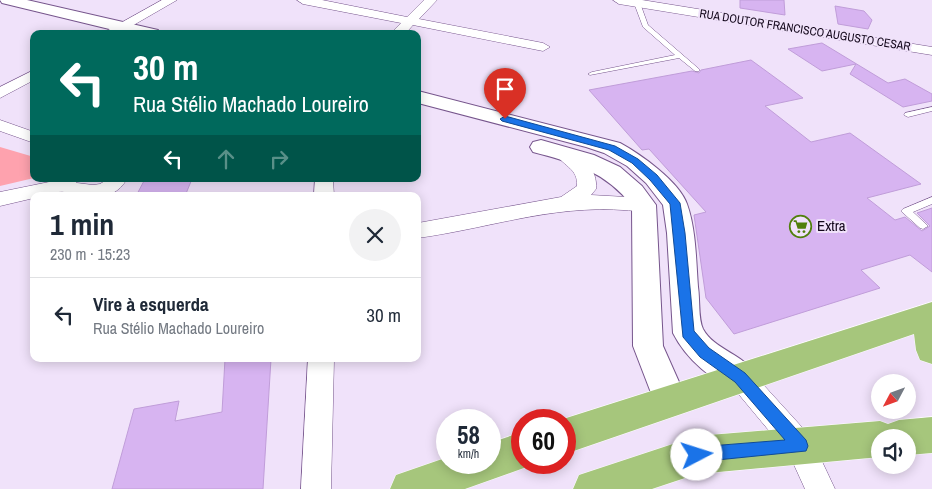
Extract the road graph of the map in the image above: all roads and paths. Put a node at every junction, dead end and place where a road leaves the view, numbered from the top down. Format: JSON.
{"nodes":[{"id":1,"x":170,"y":0,"type":"edge"},
{"id":2,"x":303,"y":0,"type":"edge"},
{"id":3,"x":432,"y":0,"type":"edge"},
{"id":4,"x":618,"y":0,"type":"edge"},
{"id":5,"x":12,"y":1,"type":"edge"},
{"id":6,"x":637,"y":3,"type":"junction"},
{"id":7,"x":691,"y":6,"type":"edge"},
{"id":8,"x":0,"y":11,"type":"edge"},
{"id":9,"x":410,"y":20,"type":"junction"},
{"id":10,"x":76,"y":30,"type":"edge"},
{"id":11,"x":115,"y":30,"type":"edge"},
{"id":12,"x":401,"y":30,"type":"edge"},
{"id":13,"x":543,"y":47,"type":"dead end"},
{"id":14,"x":932,"y":51,"type":"edge"},
{"id":15,"x":680,"y":56,"type":"junction"},
{"id":16,"x":697,"y":70,"type":"dead end"},
{"id":17,"x":592,"y":74,"type":"dead end"},
{"id":18,"x":30,"y":76,"type":"edge"},
{"id":19,"x":0,"y":93,"type":"edge"},
{"id":20,"x":421,"y":98,"type":"edge"},
{"id":21,"x":932,"y":109,"type":"edge"},
{"id":22,"x":421,"y":115,"type":"edge"},
{"id":23,"x":908,"y":115,"type":"dead end"},
{"id":24,"x":483,"y":121,"type":"junction"},
{"id":25,"x":0,"y":125,"type":"edge"},
{"id":26,"x":30,"y":136,"type":"edge"},
{"id":27,"x":566,"y":154,"type":"junction"},
{"id":28,"x":64,"y":182,"type":"edge"},
{"id":29,"x":114,"y":182,"type":"edge"},
{"id":30,"x":86,"y":192,"type":"edge"},
{"id":31,"x":102,"y":192,"type":"edge"},
{"id":32,"x":0,"y":199,"type":"edge"},
{"id":33,"x":932,"y":200,"type":"edge"},
{"id":34,"x":567,"y":202,"type":"junction"},
{"id":35,"x":645,"y":216,"type":"junction"},
{"id":36,"x":923,"y":226,"type":"dead end"},
{"id":37,"x":421,"y":230,"type":"edge"},
{"id":38,"x":680,"y":233,"type":"junction"},
{"id":39,"x":932,"y":315,"type":"edge"},
{"id":40,"x":932,"y":326,"type":"edge"},
{"id":41,"x":932,"y":350,"type":"edge"},
{"id":42,"x":321,"y":362,"type":"edge"},
{"id":43,"x":740,"y":378,"type":"junction"},
{"id":44,"x":670,"y":400,"type":"junction"},
{"id":45,"x":576,"y":432,"type":"edge"},
{"id":46,"x":932,"y":435,"type":"edge"},
{"id":47,"x":916,"y":436,"type":"edge"},
{"id":48,"x":871,"y":440,"type":"edge"},
{"id":49,"x":800,"y":446,"type":"junction"},
{"id":50,"x":454,"y":474,"type":"edge"},
{"id":51,"x":316,"y":489,"type":"edge"},
{"id":52,"x":410,"y":489,"type":"edge"},
{"id":53,"x":593,"y":489,"type":"edge"},
{"id":54,"x":820,"y":489,"type":"edge"}],
"edges":[{"from":1,"to":11,"type":"street"},
{"from":2,"to":9,"type":"street"},
{"from":3,"to":9,"type":"street"},
{"from":4,"to":6,"type":"street","name":"RUA DOUTOR FRANCISCO AUGUSTO CESAR"},
{"from":5,"to":8,"type":"street"},
{"from":5,"to":11,"type":"street"},
{"from":6,"to":7,"type":"street","name":"RUA DOUTOR FRANCISCO AUGUSTO CESAR"},
{"from":6,"to":15,"type":"lane"},
{"from":7,"to":14,"type":"street","name":"RUA DOUTOR FRANCISCO AUGUSTO CESAR"},
{"from":8,"to":10,"type":"street"},
{"from":9,"to":12,"type":"street"},
{"from":9,"to":13,"type":"street"},
{"from":15,"to":16,"type":"lane"},
{"from":15,"to":17,"type":"lane"},
{"from":18,"to":19,"type":"street"},
{"from":20,"to":24,"type":"street"},
{"from":21,"to":23,"type":"lane"},
{"from":22,"to":24,"type":"street"},
{"from":24,"to":27,"type":"street"},
{"from":24,"to":38,"type":"street"},
{"from":25,"to":26,"type":"street"},
{"from":27,"to":34,"type":"street"},
{"from":27,"to":35,"type":"street"},
{"from":28,"to":30,"type":"street"},
{"from":28,"to":32,"type":"street"},
{"from":29,"to":31,"type":"street"},
{"from":33,"to":36,"type":"lane"},
{"from":34,"to":35,"type":"street"},
{"from":34,"to":37,"type":"street"},
{"from":35,"to":38,"type":"street"},
{"from":35,"to":44,"type":"street"},
{"from":38,"to":43,"type":"street"},
{"from":39,"to":43,"type":"main road"},
{"from":40,"to":41,"type":"main road"},
{"from":42,"to":51,"type":"street"},
{"from":43,"to":44,"type":"main road"},
{"from":43,"to":49,"type":"street"},
{"from":44,"to":45,"type":"main road"},
{"from":46,"to":47,"type":"main road"},
{"from":48,"to":49,"type":"main road"},
{"from":49,"to":53,"type":"main road"},
{"from":49,"to":54,"type":"street"},
{"from":50,"to":52,"type":"main road"}]}
